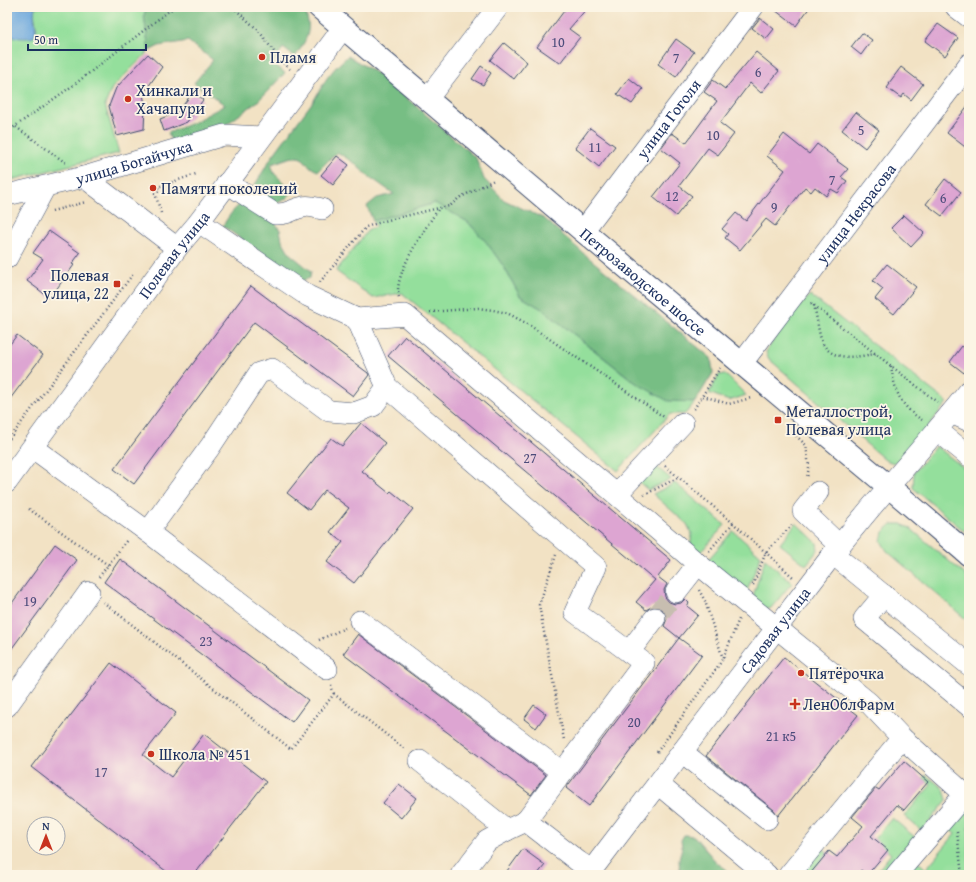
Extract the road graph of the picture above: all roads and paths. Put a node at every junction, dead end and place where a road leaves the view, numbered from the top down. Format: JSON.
{"nodes":[{"id":1,"x":174,"y":7,"type":"edge"},
{"id":2,"x":233,"y":7,"type":"edge"},
{"id":3,"x":498,"y":7,"type":"edge"},
{"id":4,"x":753,"y":7,"type":"edge"},
{"id":5,"x":956,"y":7,"type":"edge"},
{"id":6,"x":332,"y":14,"type":"edge"},
{"id":7,"x":969,"y":17,"type":"edge"},
{"id":8,"x":969,"y":64,"type":"edge"},
{"id":9,"x":304,"y":81,"type":"junction"},
{"id":10,"x":428,"y":98,"type":"junction"},
{"id":11,"x":16,"y":127,"type":"junction"},
{"id":12,"x":7,"y":132,"type":"edge"},
{"id":13,"x":261,"y":137,"type":"junction"},
{"id":14,"x":196,"y":174,"type":"dead end"},
{"id":15,"x":84,"y":177,"type":"junction"},
{"id":16,"x":498,"y":177,"type":"dead end"},
{"id":17,"x":227,"y":183,"type":"junction"},
{"id":18,"x":45,"y":187,"type":"junction"},
{"id":19,"x":7,"y":195,"type":"edge"},
{"id":20,"x":439,"y":208,"type":"junction"},
{"id":21,"x":322,"y":210,"type":"dead end"},
{"id":22,"x":164,"y":219,"type":"dead end"},
{"id":23,"x":199,"y":222,"type":"junction"},
{"id":24,"x":583,"y":231,"type":"junction"},
{"id":25,"x":177,"y":248,"type":"junction"},
{"id":26,"x":7,"y":258,"type":"edge"},
{"id":27,"x":135,"y":272,"type":"dead end"},
{"id":28,"x":796,"y":291,"type":"junction"},
{"id":29,"x":308,"y":296,"type":"junction"},
{"id":30,"x":814,"y":305,"type":"junction"},
{"id":31,"x":405,"y":315,"type":"junction"},
{"id":32,"x":357,"y":319,"type":"junction"},
{"id":33,"x":876,"y":354,"type":"junction"},
{"id":34,"x":742,"y":363,"type":"junction"},
{"id":35,"x":716,"y":364,"type":"dead end"},
{"id":36,"x":891,"y":365,"type":"junction"},
{"id":37,"x":387,"y":387,"type":"junction"},
{"id":38,"x":969,"y":390,"type":"edge"},
{"id":39,"x":703,"y":396,"type":"junction"},
{"id":40,"x":756,"y":402,"type":"dead end"},
{"id":41,"x":960,"y":417,"type":"edge"},
{"id":42,"x":684,"y":423,"type":"junction"},
{"id":43,"x":789,"y":430,"type":"dead end"},
{"id":44,"x":937,"y":430,"type":"junction"},
{"id":45,"x":7,"y":442,"type":"edge"},
{"id":46,"x":33,"y":448,"type":"junction"},
{"id":47,"x":653,"y":456,"type":"junction"},
{"id":48,"x":969,"y":456,"type":"edge"},
{"id":49,"x":679,"y":477,"type":"junction"},
{"id":50,"x":7,"y":482,"type":"edge"},
{"id":51,"x":888,"y":486,"type":"junction"},
{"id":52,"x":812,"y":487,"type":"joint"},
{"id":53,"x":622,"y":499,"type":"junction"},
{"id":54,"x":29,"y":509,"type":"dead end"},
{"id":55,"x":803,"y":511,"type":"junction"},
{"id":56,"x":733,"y":522,"type":"junction"},
{"id":57,"x":143,"y":528,"type":"junction"},
{"id":58,"x":566,"y":542,"type":"junction"},
{"id":59,"x":836,"y":550,"type":"junction"},
{"id":60,"x":766,"y":552,"type":"junction"},
{"id":61,"x":969,"y":555,"type":"edge"},
{"id":62,"x":108,"y":565,"type":"junction"},
{"id":63,"x":694,"y":569,"type":"junction"},
{"id":64,"x":797,"y":580,"type":"dead end"},
{"id":65,"x":89,"y":592,"type":"junction"},
{"id":66,"x":676,"y":592,"type":"tunnel mouth"},
{"id":67,"x":884,"y":595,"type":"junction"},
{"id":68,"x":746,"y":604,"type":"junction"},
{"id":69,"x":656,"y":618,"type":"tunnel mouth"},
{"id":70,"x":360,"y":621,"type":"joint"},
{"id":71,"x":776,"y":628,"type":"junction"},
{"id":72,"x":300,"y":650,"type":"junction"},
{"id":73,"x":629,"y":652,"type":"junction"},
{"id":74,"x":722,"y":659,"type":"junction"},
{"id":75,"x":969,"y":666,"type":"edge"},
{"id":76,"x":327,"y":669,"type":"dead end"},
{"id":77,"x":7,"y":706,"type":"edge"},
{"id":78,"x":969,"y":706,"type":"edge"},
{"id":79,"x":902,"y":738,"type":"junction"},
{"id":80,"x":682,"y":752,"type":"junction"},
{"id":81,"x":656,"y":754,"type":"dead end"},
{"id":82,"x":420,"y":761,"type":"joint"},
{"id":83,"x":565,"y":767,"type":"junction"},
{"id":84,"x":658,"y":784,"type":"junction"},
{"id":85,"x":963,"y":799,"type":"edge"},
{"id":86,"x":526,"y":820,"type":"junction"},
{"id":87,"x":767,"y":820,"type":"dead end"},
{"id":88,"x":507,"y":830,"type":"junction"},
{"id":89,"x":590,"y":872,"type":"edge"},
{"id":90,"x":461,"y":875,"type":"edge"},
{"id":91,"x":767,"y":875,"type":"edge"},
{"id":92,"x":789,"y":875,"type":"edge"},
{"id":93,"x":896,"y":875,"type":"edge"},
{"id":94,"x":962,"y":875,"type":"edge"}],
"edges":[{"from":1,"to":11,"type":"path"},
{"from":2,"to":9,"type":"path"},
{"from":3,"to":10,"type":"street"},
{"from":4,"to":24,"type":"street","name":"улица Гоголя"},
{"from":5,"to":7,"type":"street"},
{"from":6,"to":9,"type":"street","name":"Полевая улица"},
{"from":6,"to":10,"type":"main road","name":"Петрозаводское шоссе"},
{"from":8,"to":28,"type":"street","name":"улица Некрасова"},
{"from":9,"to":13,"type":"street","name":"Полевая улица"},
{"from":10,"to":24,"type":"main road","name":"Петрозаводское шоссе"},
{"from":11,"to":12,"type":"path"},
{"from":11,"to":15,"type":"path"},
{"from":13,"to":15,"type":"street","name":"улица Богайчука"},
{"from":13,"to":17,"type":"street","name":"Полевая улица"},
{"from":14,"to":22,"type":"path"},
{"from":15,"to":18,"type":"street","name":"улица Богайчука"},
{"from":15,"to":25,"type":"street"},
{"from":16,"to":20,"type":"path"},
{"from":17,"to":21,"type":"street"},
{"from":17,"to":23,"type":"street","name":"Полевая улица"},
{"from":18,"to":19,"type":"street","name":"улица Богайчука"},
{"from":18,"to":26,"type":"street"},
{"from":20,"to":29,"type":"path"},
{"from":20,"to":31,"type":"path"},
{"from":23,"to":25,"type":"street","name":"Полевая улица"},
{"from":23,"to":29,"type":"street"},
{"from":24,"to":34,"type":"main road","name":"Петрозаводское шоссе"},
{"from":25,"to":46,"type":"street","name":"Полевая улица"},
{"from":27,"to":45,"type":"path"},
{"from":28,"to":30,"type":"path"},
{"from":28,"to":34,"type":"street","name":"улица Некрасова"},
{"from":29,"to":32,"type":"street"},
{"from":30,"to":33,"type":"path"},
{"from":30,"to":33,"type":"path"},
{"from":31,"to":32,"type":"street"},
{"from":31,"to":42,"type":"path"},
{"from":31,"to":53,"type":"street"},
{"from":32,"to":37,"type":"street"},
{"from":33,"to":36,"type":"path"},
{"from":34,"to":51,"type":"main road","name":"Петрозаводское шоссе"},
{"from":35,"to":39,"type":"path"},
{"from":36,"to":41,"type":"path"},
{"from":36,"to":44,"type":"path"},
{"from":37,"to":57,"type":"street"},
{"from":37,"to":58,"type":"street"},
{"from":38,"to":41,"type":"street","name":"Садовая улица"},
{"from":39,"to":40,"type":"path"},
{"from":39,"to":42,"type":"path"},
{"from":41,"to":44,"type":"street","name":"Садовая улица"},
{"from":42,"to":47,"type":"street"},
{"from":43,"to":52,"type":"path"},
{"from":44,"to":48,"type":"street"},
{"from":44,"to":51,"type":"street","name":"Садовая улица"},
{"from":46,"to":50,"type":"street","name":"Полевая улица"},
{"from":46,"to":57,"type":"street"},
{"from":47,"to":49,"type":"path"},
{"from":47,"to":53,"type":"street"},
{"from":49,"to":53,"type":"path"},
{"from":49,"to":56,"type":"path"},
{"from":51,"to":59,"type":"street","name":"Садовая улица"},
{"from":51,"to":61,"type":"main road","name":"Петрозаводское шоссе"},
{"from":52,"to":55,"type":"street"},
{"from":53,"to":63,"type":"street"},
{"from":54,"to":62,"type":"path"},
{"from":55,"to":59,"type":"street"},
{"from":55,"to":60,"type":"path"},
{"from":56,"to":60,"type":"path"},
{"from":56,"to":63,"type":"path"},
{"from":57,"to":62,"type":"path"},
{"from":57,"to":72,"type":"street"},
{"from":58,"to":73,"type":"street"},
{"from":58,"to":83,"type":"path"},
{"from":59,"to":67,"type":"street"},
{"from":59,"to":71,"type":"street","name":"Садовая улица"},
{"from":60,"to":64,"type":"path"},
{"from":60,"to":68,"type":"path"},
{"from":62,"to":65,"type":"path"},
{"from":63,"to":66,"type":"street"},
{"from":63,"to":68,"type":"street"},
{"from":63,"to":74,"type":"path"},
{"from":65,"to":77,"type":"street"},
{"from":65,"to":82,"type":"path"},
{"from":67,"to":75,"type":"street"},
{"from":67,"to":78,"type":"street"},
{"from":68,"to":71,"type":"street"},
{"from":68,"to":74,"type":"path"},
{"from":69,"to":73,"type":"street"},
{"from":70,"to":72,"type":"path"},
{"from":70,"to":83,"type":"street"},
{"from":71,"to":79,"type":"street"},
{"from":71,"to":80,"type":"street","name":"Садовая улица"},
{"from":72,"to":76,"type":"street"},
{"from":73,"to":83,"type":"street"},
{"from":74,"to":81,"type":"path"},
{"from":79,"to":85,"type":"street"},
{"from":79,"to":92,"type":"street"},
{"from":80,"to":84,"type":"street","name":"Садовая улица"},
{"from":80,"to":87,"type":"street"},
{"from":82,"to":88,"type":"street"},
{"from":83,"to":86,"type":"street"},
{"from":84,"to":89,"type":"street","name":"Садовая улица"},
{"from":84,"to":91,"type":"street"},
{"from":85,"to":93,"type":"street"},
{"from":85,"to":94,"type":"path"},
{"from":86,"to":88,"type":"street"},
{"from":86,"to":89,"type":"street"},
{"from":88,"to":90,"type":"street"}]}
